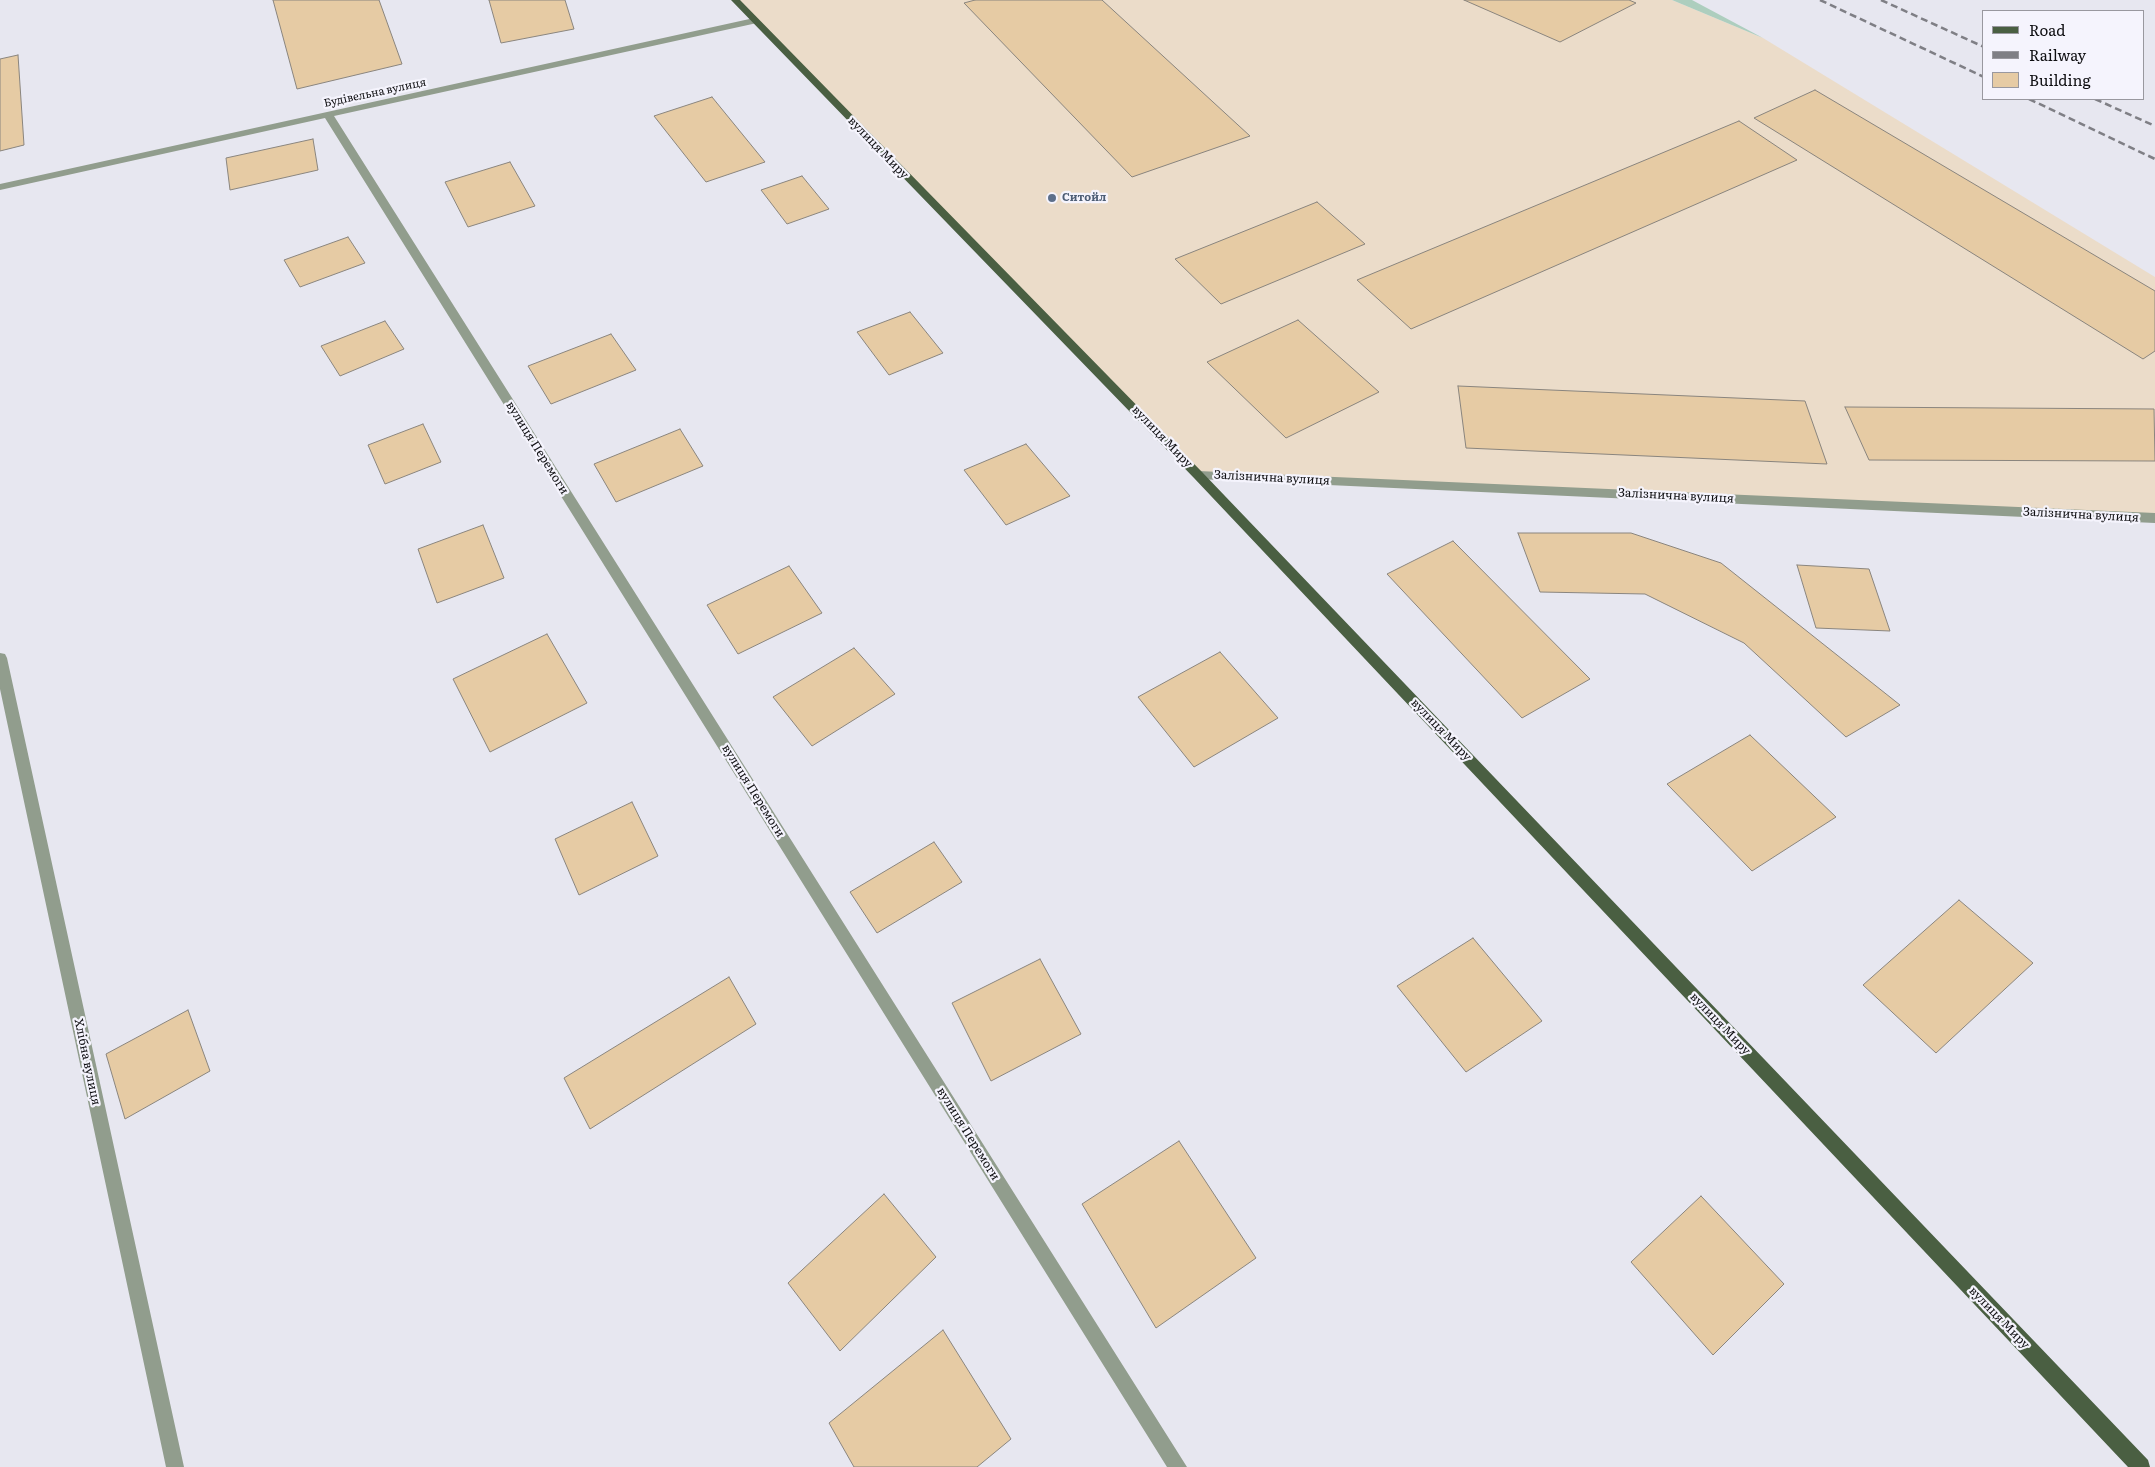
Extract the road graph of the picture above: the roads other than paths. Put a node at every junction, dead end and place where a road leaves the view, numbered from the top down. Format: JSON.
{"nodes":[{"id":1,"x":735,"y":0,"type":"edge"},
{"id":2,"x":754,"y":21,"type":"junction"},
{"id":3,"x":328,"y":115,"type":"junction"},
{"id":4,"x":0,"y":187,"type":"edge"},
{"id":5,"x":1198,"y":475,"type":"junction"},
{"id":6,"x":2155,"y":518,"type":"edge"},
{"id":7,"x":0,"y":658,"type":"edge"},
{"id":8,"x":175,"y":1467,"type":"edge"},
{"id":9,"x":1178,"y":1467,"type":"edge"},
{"id":10,"x":2141,"y":1467,"type":"edge"}],
"edges":[{"from":1,"to":2,"type":"main road","name":"вулиця Миру"},
{"from":2,"to":3,"type":"street","name":"Будівельна вулиця"},
{"from":2,"to":5,"type":"main road","name":"вулиця Миру"},
{"from":3,"to":4,"type":"street","name":"Будівельна вулиця"},
{"from":3,"to":9,"type":"street","name":"вулиця Перемоги"},
{"from":5,"to":6,"type":"street","name":"Залізнична вулиця"},
{"from":5,"to":10,"type":"main road","name":"вулиця Миру"},
{"from":7,"to":8,"type":"street","name":"Хлібна вулиця"}]}
